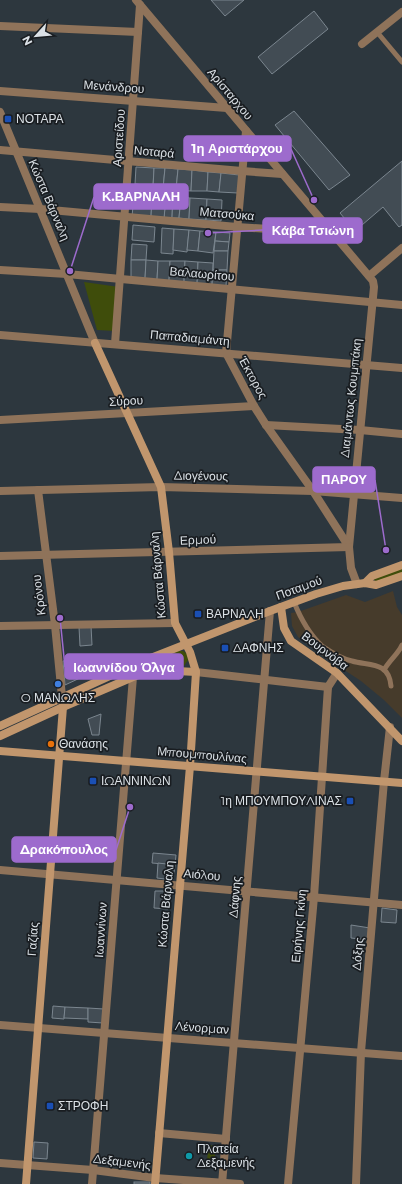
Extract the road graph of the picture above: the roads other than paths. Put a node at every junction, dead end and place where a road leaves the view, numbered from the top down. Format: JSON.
{"nodes":[{"id":1,"x":138,"y":3,"type":"edge"},
{"id":2,"x":402,"y":12,"type":"edge"},
{"id":3,"x":0,"y":26,"type":"edge"},
{"id":4,"x":138,"y":32,"type":"junction"},
{"id":5,"x":377,"y":32,"type":"junction"},
{"id":6,"x":362,"y":44,"type":"dead end"},
{"id":7,"x":402,"y":62,"type":"edge"},
{"id":8,"x":0,"y":90,"type":"edge"},
{"id":9,"x":133,"y":101,"type":"junction"},
{"id":10,"x":227,"y":108,"type":"junction"},
{"id":11,"x":0,"y":112,"type":"edge"},
{"id":12,"x":246,"y":131,"type":"junction"},
{"id":13,"x":0,"y":150,"type":"edge"},
{"id":14,"x":15,"y":152,"type":"junction"},
{"id":15,"x":129,"y":162,"type":"junction"},
{"id":16,"x":242,"y":171,"type":"junction"},
{"id":17,"x":282,"y":174,"type":"junction"},
{"id":18,"x":0,"y":207,"type":"edge"},
{"id":19,"x":40,"y":209,"type":"junction"},
{"id":20,"x":125,"y":217,"type":"junction"},
{"id":21,"x":237,"y":227,"type":"junction"},
{"id":22,"x":332,"y":233,"type":"junction"},
{"id":23,"x":402,"y":248,"type":"edge"},
{"id":24,"x":0,"y":270,"type":"edge"},
{"id":25,"x":67,"y":274,"type":"junction"},
{"id":26,"x":369,"y":276,"type":"junction"},
{"id":27,"x":121,"y":280,"type":"junction"},
{"id":28,"x":232,"y":289,"type":"junction"},
{"id":29,"x":373,"y":302,"type":"junction"},
{"id":30,"x":402,"y":305,"type":"edge"},
{"id":31,"x":0,"y":335,"type":"edge"},
{"id":32,"x":95,"y":342,"type":"junction"},
{"id":33,"x":115,"y":344,"type":"junction"},
{"id":34,"x":226,"y":353,"type":"junction"},
{"id":35,"x":367,"y":365,"type":"junction"},
{"id":36,"x":402,"y":368,"type":"edge"},
{"id":37,"x":254,"y":406,"type":"junction"},
{"id":38,"x":128,"y":413,"type":"junction"},
{"id":39,"x":0,"y":420,"type":"edge"},
{"id":40,"x":266,"y":425,"type":"junction"},
{"id":41,"x":360,"y":430,"type":"junction"},
{"id":42,"x":402,"y":434,"type":"edge"},
{"id":43,"x":162,"y":487,"type":"junction"},
{"id":44,"x":38,"y":490,"type":"junction"},
{"id":45,"x":0,"y":491,"type":"edge"},
{"id":46,"x":313,"y":491,"type":"junction"},
{"id":47,"x":354,"y":495,"type":"junction"},
{"id":48,"x":402,"y":498,"type":"edge"},
{"id":49,"x":349,"y":547,"type":"junction"},
{"id":50,"x":169,"y":552,"type":"junction"},
{"id":51,"x":46,"y":555,"type":"junction"},
{"id":52,"x":0,"y":556,"type":"edge"},
{"id":53,"x":402,"y":565,"type":"edge"},
{"id":54,"x":402,"y":576,"type":"edge"},
{"id":55,"x":361,"y":583,"type":"junction"},
{"id":56,"x":294,"y":602,"type":"junction"},
{"id":57,"x":281,"y":607,"type":"junction"},
{"id":58,"x":270,"y":611,"type":"junction"},
{"id":59,"x":175,"y":623,"type":"junction"},
{"id":60,"x":55,"y":625,"type":"junction"},
{"id":61,"x":0,"y":626,"type":"edge"},
{"id":62,"x":186,"y":644,"type":"junction"},
{"id":63,"x":402,"y":645,"type":"edge"},
{"id":64,"x":384,"y":670,"type":"junction"},
{"id":65,"x":196,"y":672,"type":"junction"},
{"id":66,"x":337,"y":673,"type":"junction"},
{"id":67,"x":133,"y":677,"type":"junction"},
{"id":68,"x":264,"y":680,"type":"junction"},
{"id":69,"x":392,"y":686,"type":"dead end"},
{"id":70,"x":328,"y":687,"type":"junction"},
{"id":71,"x":63,"y":696,"type":"junction"},
{"id":72,"x":63,"y":707,"type":"junction"},
{"id":73,"x":0,"y":726,"type":"edge"},
{"id":74,"x":390,"y":727,"type":"junction"},
{"id":75,"x":0,"y":736,"type":"edge"},
{"id":76,"x":402,"y":740,"type":"edge"},
{"id":77,"x":0,"y":751,"type":"edge"},
{"id":78,"x":59,"y":755,"type":"junction"},
{"id":79,"x":127,"y":761,"type":"junction"},
{"id":80,"x":190,"y":766,"type":"junction"},
{"id":81,"x":257,"y":771,"type":"junction"},
{"id":82,"x":322,"y":776,"type":"junction"},
{"id":83,"x":384,"y":781,"type":"junction"},
{"id":84,"x":402,"y":783,"type":"edge"},
{"id":85,"x":0,"y":870,"type":"edge"},
{"id":86,"x":50,"y":874,"type":"junction"},
{"id":87,"x":117,"y":880,"type":"junction"},
{"id":88,"x":180,"y":886,"type":"junction"},
{"id":89,"x":247,"y":891,"type":"junction"},
{"id":90,"x":314,"y":897,"type":"junction"},
{"id":91,"x":374,"y":902,"type":"junction"},
{"id":92,"x":402,"y":904,"type":"edge"},
{"id":93,"x":0,"y":1025,"type":"edge"},
{"id":94,"x":38,"y":1028,"type":"junction"},
{"id":95,"x":105,"y":1033,"type":"junction"},
{"id":96,"x":167,"y":1038,"type":"junction"},
{"id":97,"x":234,"y":1043,"type":"junction"},
{"id":98,"x":300,"y":1048,"type":"junction"},
{"id":99,"x":361,"y":1052,"type":"junction"},
{"id":100,"x":402,"y":1056,"type":"edge"},
{"id":101,"x":159,"y":1133,"type":"junction"},
{"id":102,"x":226,"y":1139,"type":"junction"},
{"id":103,"x":0,"y":1162,"type":"edge"},
{"id":104,"x":28,"y":1165,"type":"junction"},
{"id":105,"x":93,"y":1170,"type":"junction"},
{"id":106,"x":155,"y":1181,"type":"edge"},
{"id":107,"x":222,"y":1183,"type":"edge"},
{"id":108,"x":26,"y":1184,"type":"edge"},
{"id":109,"x":92,"y":1184,"type":"edge"},
{"id":110,"x":240,"y":1184,"type":"edge"},
{"id":111,"x":288,"y":1184,"type":"edge"},
{"id":112,"x":356,"y":1184,"type":"edge"}],
"edges":[{"from":1,"to":4,"type":"street","name":"Αριστείδου"},
{"from":1,"to":10,"type":"street","name":"Αρίσταρχου"},
{"from":2,"to":5,"type":"street"},
{"from":3,"to":4,"type":"street"},
{"from":4,"to":9,"type":"street","name":"Αριστείδου"},
{"from":5,"to":6,"type":"street"},
{"from":5,"to":7,"type":"lane"},
{"from":8,"to":9,"type":"street","name":"Μενάνδρου"},
{"from":9,"to":10,"type":"street","name":"Μενάνδρου"},
{"from":9,"to":15,"type":"street","name":"Αριστείδου"},
{"from":10,"to":12,"type":"street","name":"Αρίσταρχου"},
{"from":11,"to":14,"type":"street","name":"Κώστα Βάρναλη"},
{"from":12,"to":16,"type":"street","name":"Έκτορος"},
{"from":12,"to":17,"type":"street","name":"Αρίσταρχου"},
{"from":13,"to":14,"type":"street","name":"Νοταρά"},
{"from":14,"to":15,"type":"street","name":"Νοταρά"},
{"from":14,"to":19,"type":"street","name":"Κώστα Βάρναλη"},
{"from":15,"to":16,"type":"street","name":"Νοταρά"},
{"from":15,"to":20,"type":"street","name":"Αριστείδου"},
{"from":16,"to":17,"type":"street","name":"Νοταρά"},
{"from":16,"to":21,"type":"street","name":"Έκτορος"},
{"from":17,"to":22,"type":"street","name":"Αρίσταρχου"},
{"from":18,"to":19,"type":"street","name":"Ματσούκα"},
{"from":19,"to":20,"type":"street","name":"Ματσούκα"},
{"from":19,"to":25,"type":"street","name":"Κώστα Βάρναλη"},
{"from":20,"to":21,"type":"street","name":"Ματσούκα"},
{"from":20,"to":27,"type":"street","name":"Αριστείδου"},
{"from":21,"to":22,"type":"street","name":"Ματσούκα"},
{"from":21,"to":28,"type":"street","name":"Έκτορος"},
{"from":22,"to":26,"type":"street","name":"Αρίσταρχου"},
{"from":23,"to":26,"type":"street"},
{"from":24,"to":25,"type":"street","name":"Βαλαωρίτου"},
{"from":25,"to":27,"type":"street","name":"Βαλαωρίτου"},
{"from":25,"to":32,"type":"street","name":"Κώστα Βάρναλη"},
{"from":26,"to":29,"type":"street","name":"Διαμάντως Κουμπάκη"},
{"from":27,"to":28,"type":"street","name":"Βαλαωρίτου"},
{"from":27,"to":33,"type":"street","name":"Αριστείδου"},
{"from":28,"to":29,"type":"street","name":"Βαλαωρίτου"},
{"from":28,"to":34,"type":"street","name":"Έκτορος"},
{"from":29,"to":30,"type":"street","name":"Βαλαωρίτου"},
{"from":29,"to":35,"type":"street","name":"Διαμάντως Κουμπάκη"},
{"from":31,"to":32,"type":"street","name":"Παπαδιαμάντη"},
{"from":32,"to":33,"type":"street","name":"Παπαδιαμάντη"},
{"from":32,"to":38,"type":"street","name":"Κώστα Βάρναλη"},
{"from":33,"to":34,"type":"street","name":"Παπαδιαμάντη"},
{"from":34,"to":35,"type":"street","name":"Παπαδιαμάντη"},
{"from":34,"to":37,"type":"street","name":"Έκτορος"},
{"from":35,"to":36,"type":"street","name":"Παπαδιαμάντη"},
{"from":35,"to":41,"type":"street","name":"Διαμάντως Κουμπάκη"},
{"from":37,"to":38,"type":"street","name":"Σύρου"},
{"from":37,"to":40,"type":"street","name":"Έκτορος"},
{"from":38,"to":39,"type":"street","name":"Σύρου"},
{"from":38,"to":43,"type":"street","name":"Κώστα Βάρναλη"},
{"from":40,"to":41,"type":"street"},
{"from":40,"to":46,"type":"street","name":"Έκτορος"},
{"from":41,"to":42,"type":"street"},
{"from":41,"to":47,"type":"street","name":"Διαμάντως Κουμπάκη"},
{"from":43,"to":44,"type":"street","name":"Διογένους"},
{"from":43,"to":46,"type":"street","name":"Διογένους"},
{"from":43,"to":50,"type":"street","name":"Κώστα Βάρναλη"},
{"from":44,"to":45,"type":"street","name":"Διογένους"},
{"from":44,"to":51,"type":"street","name":"Κρόνου"},
{"from":46,"to":47,"type":"street","name":"Διογένους"},
{"from":46,"to":49,"type":"street","name":"Έκτορος"},
{"from":47,"to":48,"type":"street","name":"Διογένους"},
{"from":47,"to":49,"type":"street","name":"Διαμάντως Κουμπάκη"},
{"from":49,"to":50,"type":"street","name":"Ερμού"},
{"from":49,"to":55,"type":"street","name":"Έκτορος"},
{"from":50,"to":51,"type":"street","name":"Ερμού"},
{"from":50,"to":59,"type":"street","name":"Κώστα Βάρναλη"},
{"from":51,"to":52,"type":"street","name":"Ερμού"},
{"from":51,"to":60,"type":"street","name":"Κρόνου"},
{"from":53,"to":55,"type":"street","name":"Ποταμού"},
{"from":54,"to":55,"type":"street","name":"Ποταμού"},
{"from":55,"to":56,"type":"street","name":"Ποταμού"},
{"from":56,"to":57,"type":"street","name":"Ποταμού"},
{"from":56,"to":64,"type":"lane"},
{"from":57,"to":58,"type":"street","name":"Ποταμού"},
{"from":57,"to":66,"type":"street","name":"Βουρνόβα"},
{"from":58,"to":62,"type":"street","name":"Ποταμού"},
{"from":58,"to":68,"type":"street","name":"Δάφνης"},
{"from":59,"to":60,"type":"street"},
{"from":59,"to":62,"type":"street","name":"Κώστα Βάρναλη"},
{"from":60,"to":61,"type":"street"},
{"from":60,"to":71,"type":"street","name":"Κρόνου"},
{"from":62,"to":65,"type":"street","name":"Κώστα Βάρναλη"},
{"from":62,"to":71,"type":"street","name":"Ποταμού"},
{"from":63,"to":64,"type":"lane"},
{"from":64,"to":69,"type":"lane"},
{"from":65,"to":67,"type":"street"},
{"from":65,"to":68,"type":"street"},
{"from":65,"to":80,"type":"street","name":"Κώστα Βάρναλη"},
{"from":66,"to":70,"type":"street","name":"Ειρήνης Γκίνη"},
{"from":66,"to":74,"type":"street","name":"Βουρνόβα"},
{"from":67,"to":72,"type":"street"},
{"from":67,"to":79,"type":"street","name":"Ιωαννίνων"},
{"from":68,"to":70,"type":"street"},
{"from":68,"to":81,"type":"street","name":"Δάφνης"},
{"from":70,"to":82,"type":"street","name":"Ειρήνης Γκίνη"},
{"from":71,"to":72,"type":"street","name":"Γαζίας"},
{"from":71,"to":73,"type":"street","name":"Ποταμού"},
{"from":72,"to":75,"type":"street"},
{"from":72,"to":78,"type":"street","name":"Γαζίας"},
{"from":74,"to":76,"type":"street","name":"Βουρνόβα"},
{"from":74,"to":83,"type":"street","name":"Δόξης"},
{"from":77,"to":78,"type":"street","name":"Μπουμπουλίνας"},
{"from":78,"to":79,"type":"street","name":"Μπουμπουλίνας"},
{"from":78,"to":86,"type":"street","name":"Γαζίας"},
{"from":79,"to":80,"type":"street","name":"Μπουμπουλίνας"},
{"from":79,"to":87,"type":"street","name":"Ιωαννίνων"},
{"from":80,"to":81,"type":"street","name":"Μπουμπουλίνας"},
{"from":80,"to":88,"type":"street","name":"Κώστα Βάρναλη"},
{"from":81,"to":82,"type":"street","name":"Μπουμπουλίνας"},
{"from":81,"to":89,"type":"street","name":"Δάφνης"},
{"from":82,"to":83,"type":"street","name":"Μπουμπουλίνας"},
{"from":82,"to":90,"type":"street","name":"Ειρήνης Γκίνη"},
{"from":83,"to":84,"type":"street","name":"Μπουμπουλίνας"},
{"from":83,"to":91,"type":"street","name":"Δόξης"},
{"from":85,"to":86,"type":"street","name":"Αιόλου"},
{"from":86,"to":87,"type":"street","name":"Αιόλου"},
{"from":86,"to":94,"type":"street","name":"Γαζίας"},
{"from":87,"to":88,"type":"street","name":"Αιόλου"},
{"from":87,"to":95,"type":"street","name":"Ιωαννίνων"},
{"from":88,"to":89,"type":"street","name":"Αιόλου"},
{"from":88,"to":96,"type":"street","name":"Κώστα Βάρναλη"},
{"from":89,"to":90,"type":"street","name":"Αιόλου"},
{"from":89,"to":97,"type":"street","name":"Δάφνης"},
{"from":90,"to":91,"type":"street","name":"Αιόλου"},
{"from":90,"to":98,"type":"street","name":"Ειρήνης Γκίνη"},
{"from":91,"to":92,"type":"street","name":"Αιόλου"},
{"from":91,"to":99,"type":"street","name":"Δόξης"},
{"from":93,"to":94,"type":"street","name":"Λένορμαν"},
{"from":94,"to":95,"type":"street","name":"Λένορμαν"},
{"from":94,"to":104,"type":"street","name":"Γαζίας"},
{"from":95,"to":96,"type":"street","name":"Λένορμαν"},
{"from":95,"to":105,"type":"street","name":"Ιωαννίνων"},
{"from":96,"to":97,"type":"street","name":"Λένορμαν"},
{"from":96,"to":101,"type":"street","name":"Κώστα Βάρναλη"},
{"from":97,"to":98,"type":"street","name":"Λένορμαν"},
{"from":97,"to":102,"type":"street","name":"Δάφνης"},
{"from":98,"to":99,"type":"street","name":"Λένορμαν"},
{"from":98,"to":111,"type":"street","name":"Ειρήνης Γκίνη"},
{"from":99,"to":100,"type":"street","name":"Λένορμαν"},
{"from":99,"to":112,"type":"street","name":"Δόξης"},
{"from":101,"to":102,"type":"street"},
{"from":101,"to":106,"type":"street","name":"Κώστα Βάρναλη"},
{"from":102,"to":107,"type":"street","name":"Δάφνης"},
{"from":103,"to":104,"type":"street","name":"Δεξαμενής"},
{"from":104,"to":105,"type":"street","name":"Δεξαμενής"},
{"from":104,"to":108,"type":"street","name":"Γαζίας"},
{"from":105,"to":106,"type":"street","name":"Δεξαμενής"},
{"from":105,"to":109,"type":"street","name":"Ιωαννίνων"},
{"from":106,"to":107,"type":"street","name":"Δεξαμενής"},
{"from":107,"to":110,"type":"street","name":"Δεξαμενής"}]}
